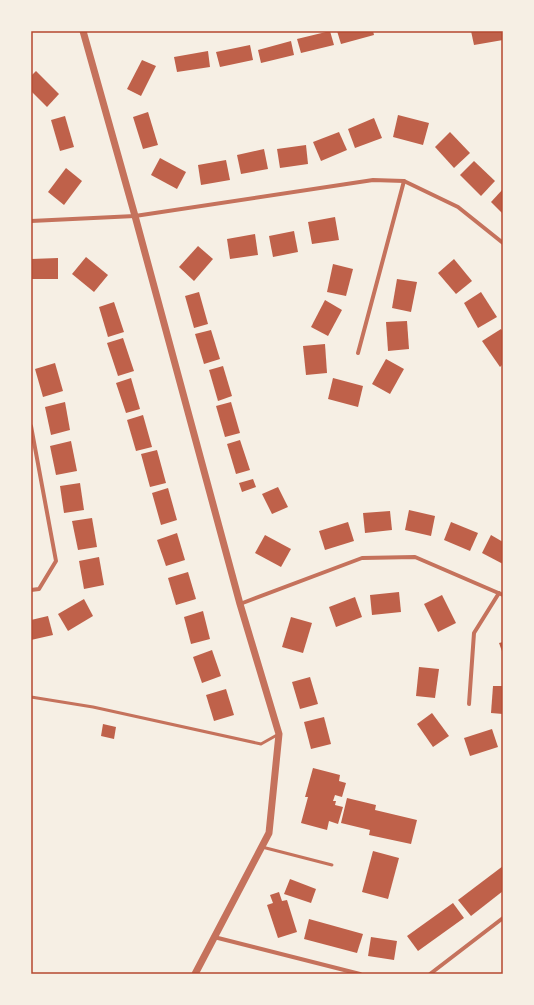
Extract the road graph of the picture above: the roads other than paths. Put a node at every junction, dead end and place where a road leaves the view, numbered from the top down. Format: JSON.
{"nodes":[{"id":1,"x":83,"y":31,"type":"edge"},
{"id":2,"x":404,"y":181,"type":"junction"},
{"id":3,"x":135,"y":216,"type":"junction"},
{"id":4,"x":31,"y":221,"type":"edge"},
{"id":5,"x":503,"y":243,"type":"edge"},
{"id":6,"x":358,"y":353,"type":"dead end"},
{"id":7,"x":31,"y":426,"type":"edge"},
{"id":8,"x":31,"y":590,"type":"edge"},
{"id":9,"x":501,"y":594,"type":"edge"},
{"id":10,"x":240,"y":604,"type":"junction"},
{"id":11,"x":31,"y":697,"type":"edge"},
{"id":12,"x":469,"y":704,"type":"dead end"},
{"id":13,"x":279,"y":734,"type":"junction"},
{"id":14,"x":262,"y":847,"type":"junction"},
{"id":15,"x":332,"y":865,"type":"dead end"},
{"id":16,"x":503,"y":918,"type":"edge"},
{"id":17,"x":214,"y":937,"type":"junction"},
{"id":18,"x":195,"y":974,"type":"edge"},
{"id":19,"x":360,"y":974,"type":"edge"},
{"id":20,"x":430,"y":974,"type":"edge"}],
"edges":[{"from":1,"to":3,"type":"street"},
{"from":2,"to":3,"type":"street"},
{"from":2,"to":5,"type":"street"},
{"from":2,"to":6,"type":"street"},
{"from":3,"to":4,"type":"street"},
{"from":3,"to":10,"type":"street"},
{"from":7,"to":8,"type":"street"},
{"from":9,"to":10,"type":"street"},
{"from":9,"to":12,"type":"street"},
{"from":10,"to":13,"type":"street"},
{"from":11,"to":13,"type":"lane"},
{"from":13,"to":14,"type":"street"},
{"from":14,"to":15,"type":"lane"},
{"from":14,"to":17,"type":"street"},
{"from":16,"to":20,"type":"street"},
{"from":17,"to":18,"type":"street"},
{"from":17,"to":19,"type":"street"}]}
